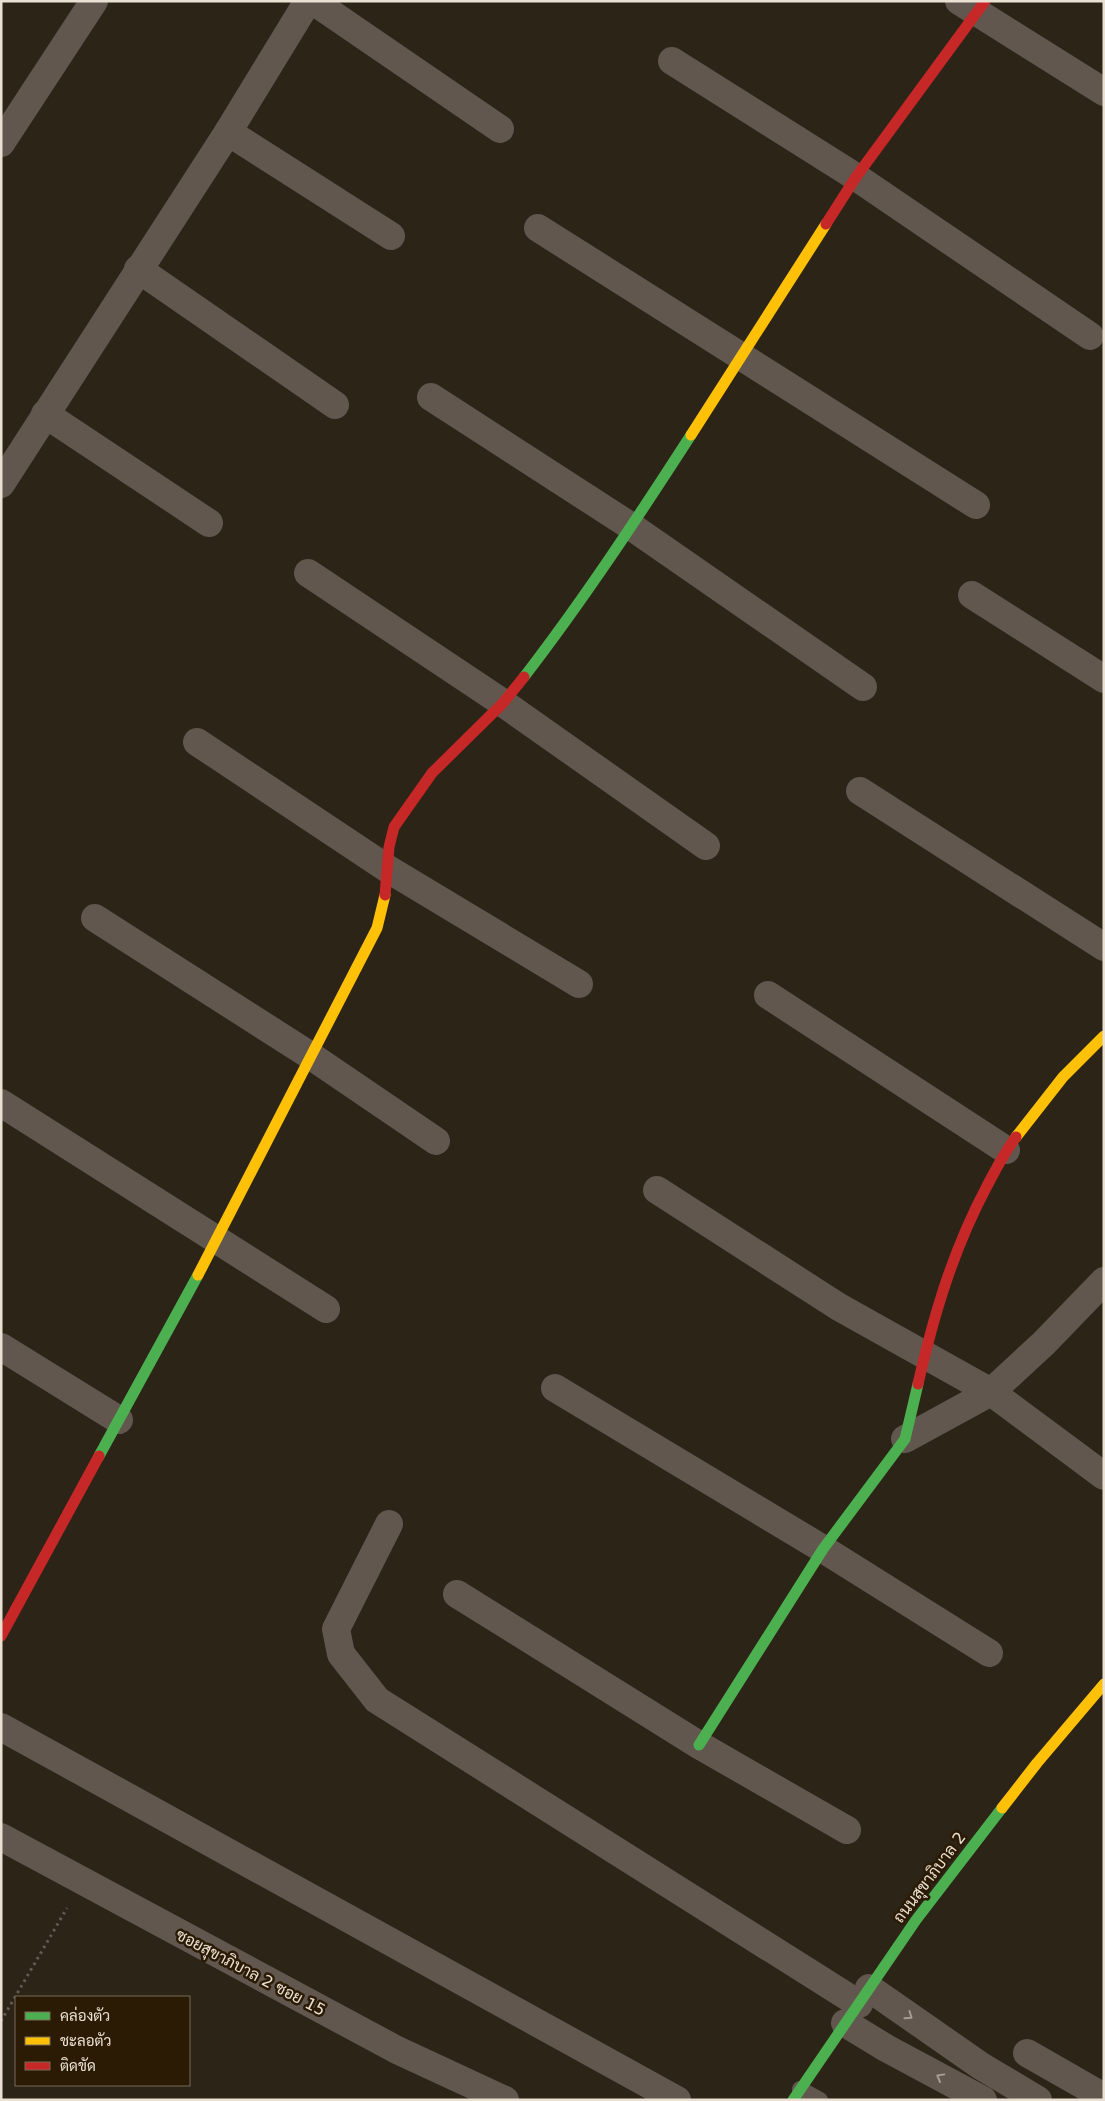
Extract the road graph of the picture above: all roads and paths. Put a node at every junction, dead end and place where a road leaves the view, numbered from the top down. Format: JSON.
{"nodes":[{"id":1,"x":94,"y":1,"type":"edge"},
{"id":2,"x":308,"y":1,"type":"edge"},
{"id":3,"x":313,"y":1,"type":"edge"},
{"id":4,"x":974,"y":5,"type":"edge"},
{"id":5,"x":672,"y":61,"type":"dead end"},
{"id":6,"x":1104,"y":92,"type":"edge"},
{"id":7,"x":500,"y":129,"type":"dead end"},
{"id":8,"x":228,"y":132,"type":"junction"},
{"id":9,"x":1,"y":143,"type":"edge"},
{"id":10,"x":856,"y":177,"type":"junction"},
{"id":11,"x":538,"y":228,"type":"dead end"},
{"id":12,"x":392,"y":236,"type":"dead end"},
{"id":13,"x":138,"y":269,"type":"junction"},
{"id":14,"x":1090,"y":336,"type":"dead end"},
{"id":15,"x":740,"y":356,"type":"junction"},
{"id":16,"x":431,"y":396,"type":"dead end"},
{"id":17,"x":334,"y":405,"type":"dead end"},
{"id":18,"x":45,"y":414,"type":"junction"},
{"id":19,"x":1,"y":484,"type":"edge"},
{"id":20,"x":976,"y":505,"type":"dead end"},
{"id":21,"x":210,"y":523,"type":"dead end"},
{"id":22,"x":632,"y":527,"type":"junction"},
{"id":23,"x":308,"y":573,"type":"dead end"},
{"id":24,"x":972,"y":595,"type":"dead end"},
{"id":25,"x":1104,"y":679,"type":"edge"},
{"id":26,"x":863,"y":687,"type":"dead end"},
{"id":27,"x":503,"y":704,"type":"junction"},
{"id":28,"x":197,"y":742,"type":"dead end"},
{"id":29,"x":860,"y":791,"type":"dead end"},
{"id":30,"x":706,"y":846,"type":"dead end"},
{"id":31,"x":388,"y":870,"type":"junction"},
{"id":32,"x":95,"y":918,"type":"dead end"},
{"id":33,"x":1104,"y":947,"type":"edge"},
{"id":34,"x":579,"y":984,"type":"dead end"},
{"id":35,"x":768,"y":995,"type":"dead end"},
{"id":36,"x":1104,"y":1036,"type":"edge"},
{"id":37,"x":311,"y":1056,"type":"junction"},
{"id":38,"x":1,"y":1103,"type":"edge"},
{"id":39,"x":436,"y":1141,"type":"dead end"},
{"id":40,"x":1006,"y":1150,"type":"junction"},
{"id":41,"x":657,"y":1190,"type":"dead end"},
{"id":42,"x":217,"y":1240,"type":"junction"},
{"id":43,"x":1104,"y":1281,"type":"edge"},
{"id":44,"x":326,"y":1309,"type":"dead end"},
{"id":45,"x":1,"y":1348,"type":"edge"},
{"id":46,"x":924,"y":1354,"type":"junction"},
{"id":47,"x":555,"y":1388,"type":"dead end"},
{"id":48,"x":991,"y":1392,"type":"junction"},
{"id":49,"x":119,"y":1420,"type":"junction"},
{"id":50,"x":905,"y":1439,"type":"junction"},
{"id":51,"x":1104,"y":1476,"type":"edge"},
{"id":52,"x":389,"y":1524,"type":"dead end"},
{"id":53,"x":824,"y":1549,"type":"junction"},
{"id":54,"x":457,"y":1594,"type":"dead end"},
{"id":55,"x":1,"y":1636,"type":"edge"},
{"id":56,"x":989,"y":1653,"type":"dead end"},
{"id":57,"x":1104,"y":1684,"type":"edge"},
{"id":58,"x":1,"y":1727,"type":"edge"},
{"id":59,"x":699,"y":1745,"type":"junction"},
{"id":60,"x":847,"y":1830,"type":"dead end"},
{"id":61,"x":1,"y":1837,"type":"edge"},
{"id":62,"x":83,"y":1882,"type":"junction"},
{"id":63,"x":16,"y":1996,"type":"edge"},
{"id":64,"x":15,"y":1997,"type":"edge"},
{"id":65,"x":858,"y":2005,"type":"junction"},
{"id":66,"x":1,"y":2021,"type":"edge"},
{"id":67,"x":1027,"y":2053,"type":"dead end"},
{"id":68,"x":796,"y":2094,"type":"edge"},
{"id":69,"x":1104,"y":2097,"type":"edge"},
{"id":70,"x":505,"y":2100,"type":"edge"},
{"id":71,"x":677,"y":2100,"type":"edge"},
{"id":72,"x":820,"y":2100,"type":"edge"},
{"id":73,"x":983,"y":2100,"type":"edge"},
{"id":74,"x":1038,"y":2100,"type":"edge"}],
"edges":[{"from":1,"to":9,"type":"street"},
{"from":2,"to":8,"type":"street"},
{"from":3,"to":7,"type":"street"},
{"from":4,"to":6,"type":"street"},
{"from":4,"to":10,"type":"street"},
{"from":5,"to":10,"type":"street"},
{"from":8,"to":12,"type":"street"},
{"from":8,"to":13,"type":"street"},
{"from":10,"to":14,"type":"street"},
{"from":10,"to":15,"type":"street"},
{"from":11,"to":15,"type":"street"},
{"from":13,"to":17,"type":"street"},
{"from":13,"to":18,"type":"street"},
{"from":15,"to":20,"type":"street"},
{"from":15,"to":22,"type":"street"},
{"from":16,"to":22,"type":"street"},
{"from":18,"to":19,"type":"street"},
{"from":18,"to":21,"type":"street"},
{"from":22,"to":26,"type":"street"},
{"from":22,"to":27,"type":"street"},
{"from":23,"to":27,"type":"street"},
{"from":24,"to":25,"type":"street"},
{"from":27,"to":30,"type":"street"},
{"from":27,"to":31,"type":"street"},
{"from":28,"to":31,"type":"street"},
{"from":29,"to":33,"type":"street"},
{"from":31,"to":34,"type":"street"},
{"from":31,"to":37,"type":"street"},
{"from":32,"to":37,"type":"street"},
{"from":35,"to":40,"type":"street"},
{"from":36,"to":40,"type":"street"},
{"from":37,"to":39,"type":"street"},
{"from":37,"to":42,"type":"street"},
{"from":38,"to":42,"type":"street"},
{"from":40,"to":46,"type":"street"},
{"from":41,"to":46,"type":"street"},
{"from":42,"to":44,"type":"street"},
{"from":42,"to":49,"type":"street"},
{"from":43,"to":48,"type":"street"},
{"from":45,"to":49,"type":"street"},
{"from":46,"to":48,"type":"street"},
{"from":46,"to":50,"type":"street"},
{"from":47,"to":53,"type":"street"},
{"from":48,"to":50,"type":"street"},
{"from":48,"to":51,"type":"street"},
{"from":49,"to":55,"type":"street"},
{"from":50,"to":53,"type":"street"},
{"from":52,"to":65,"type":"street"},
{"from":53,"to":56,"type":"street"},
{"from":53,"to":59,"type":"street"},
{"from":54,"to":59,"type":"street"},
{"from":57,"to":65,"type":"street","name":"ถนนสุขาภิบาล 2"},
{"from":58,"to":71,"type":"street"},
{"from":59,"to":60,"type":"street"},
{"from":61,"to":62,"type":"street","name":"ซอยสุขาภิบาล 2 ซอย 15"},
{"from":62,"to":63,"type":"path"},
{"from":62,"to":70,"type":"street","name":"ซอยสุขาภิบาล 2 ซอย 15"},
{"from":64,"to":66,"type":"path"},
{"from":65,"to":68,"type":"street","name":"ถนนสุขาภิบาล 2"},
{"from":73,"to":65,"type":"street","one_way":true},
{"from":65,"to":74,"type":"street","one_way":true},
{"from":67,"to":69,"type":"street"},
{"from":68,"to":72,"type":"lane"}]}
